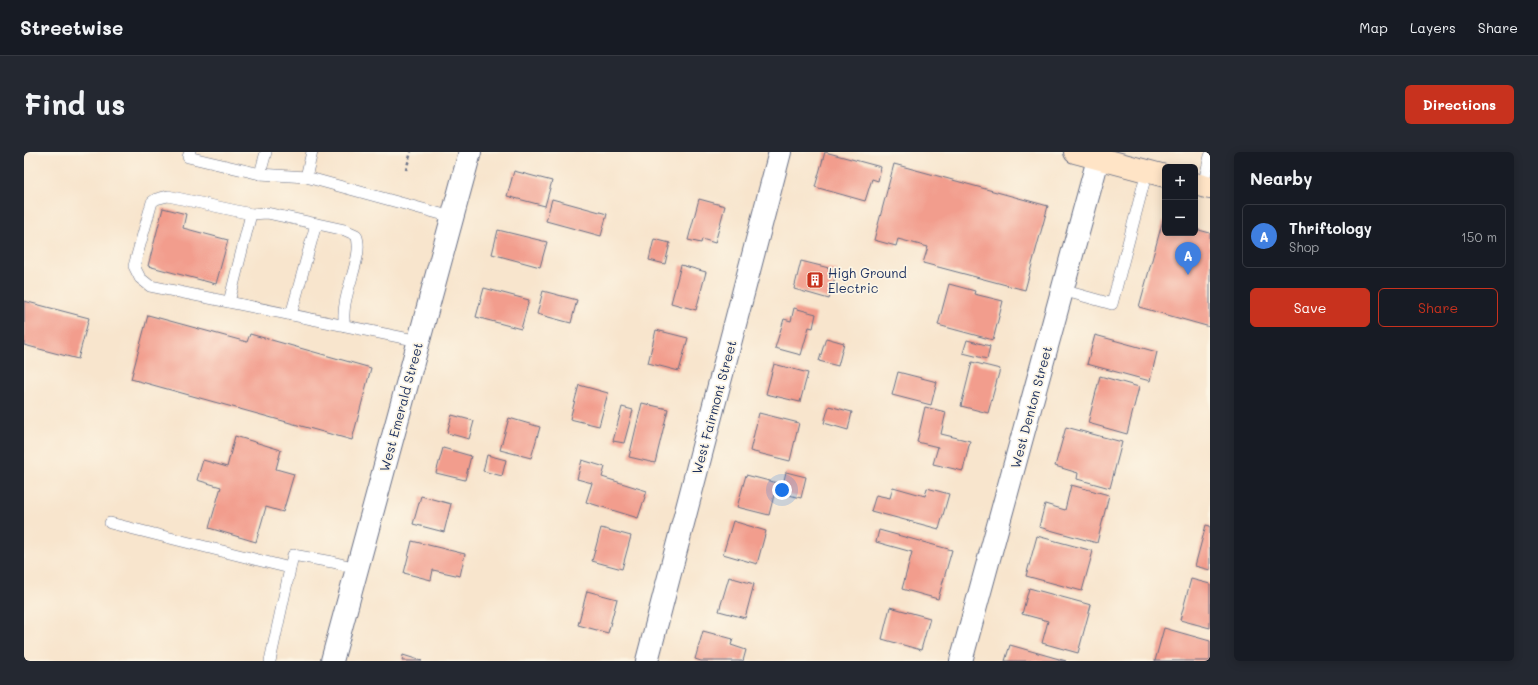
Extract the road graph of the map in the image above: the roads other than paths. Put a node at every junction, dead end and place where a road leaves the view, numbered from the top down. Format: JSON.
{"nodes":[{"id":1,"x":190,"y":152,"type":"edge"},
{"id":2,"x":266,"y":152,"type":"edge"},
{"id":3,"x":312,"y":152,"type":"edge"},
{"id":4,"x":470,"y":152,"type":"edge"},
{"id":5,"x":780,"y":152,"type":"edge"},
{"id":6,"x":1074,"y":152,"type":"edge"},
{"id":7,"x":1099,"y":155,"type":"edge"},
{"id":8,"x":1210,"y":156,"type":"edge"},
{"id":9,"x":260,"y":174,"type":"junction"},
{"id":10,"x":1156,"y":174,"type":"edge"},
{"id":11,"x":306,"y":177,"type":"junction"},
{"id":12,"x":1203,"y":186,"type":"edge"},
{"id":13,"x":251,"y":214,"type":"junction"},
{"id":14,"x":452,"y":217,"type":"junction"},
{"id":15,"x":316,"y":224,"type":"junction"},
{"id":16,"x":1062,"y":290,"type":"junction"},
{"id":17,"x":229,"y":302,"type":"junction"},
{"id":18,"x":291,"y":315,"type":"junction"},
{"id":19,"x":344,"y":326,"type":"junction"},
{"id":20,"x":419,"y":341,"type":"junction"},
{"id":21,"x":110,"y":523,"type":"dead end"},
{"id":22,"x":290,"y":568,"type":"junction"},
{"id":23,"x":357,"y":568,"type":"junction"},
{"id":24,"x":270,"y":661,"type":"edge"},
{"id":25,"x":332,"y":661,"type":"edge"},
{"id":26,"x":647,"y":661,"type":"edge"},
{"id":27,"x":961,"y":661,"type":"edge"}],
"edges":[{"from":1,"to":9,"type":"lane"},
{"from":2,"to":9,"type":"lane"},
{"from":3,"to":11,"type":"lane"},
{"from":4,"to":14,"type":"street","name":"West Emerald Street"},
{"from":5,"to":26,"type":"street","name":"West Fairmont Street"},
{"from":6,"to":7,"type":"main road"},
{"from":7,"to":10,"type":"main road"},
{"from":7,"to":16,"type":"street","name":"West Denton Street"},
{"from":8,"to":12,"type":"lane"},
{"from":9,"to":11,"type":"lane"},
{"from":10,"to":16,"type":"lane"},
{"from":11,"to":14,"type":"lane"},
{"from":13,"to":15,"type":"lane"},
{"from":13,"to":17,"type":"lane"},
{"from":13,"to":17,"type":"lane"},
{"from":14,"to":20,"type":"street","name":"West Emerald Street"},
{"from":15,"to":18,"type":"lane"},
{"from":15,"to":19,"type":"lane"},
{"from":16,"to":27,"type":"street","name":"West Denton Street"},
{"from":17,"to":18,"type":"lane"},
{"from":18,"to":19,"type":"lane"},
{"from":19,"to":20,"type":"lane"},
{"from":20,"to":23,"type":"street","name":"West Emerald Street"},
{"from":21,"to":22,"type":"lane"},
{"from":22,"to":23,"type":"lane"},
{"from":22,"to":24,"type":"lane"},
{"from":23,"to":25,"type":"street","name":"West Emerald Street"}]}
